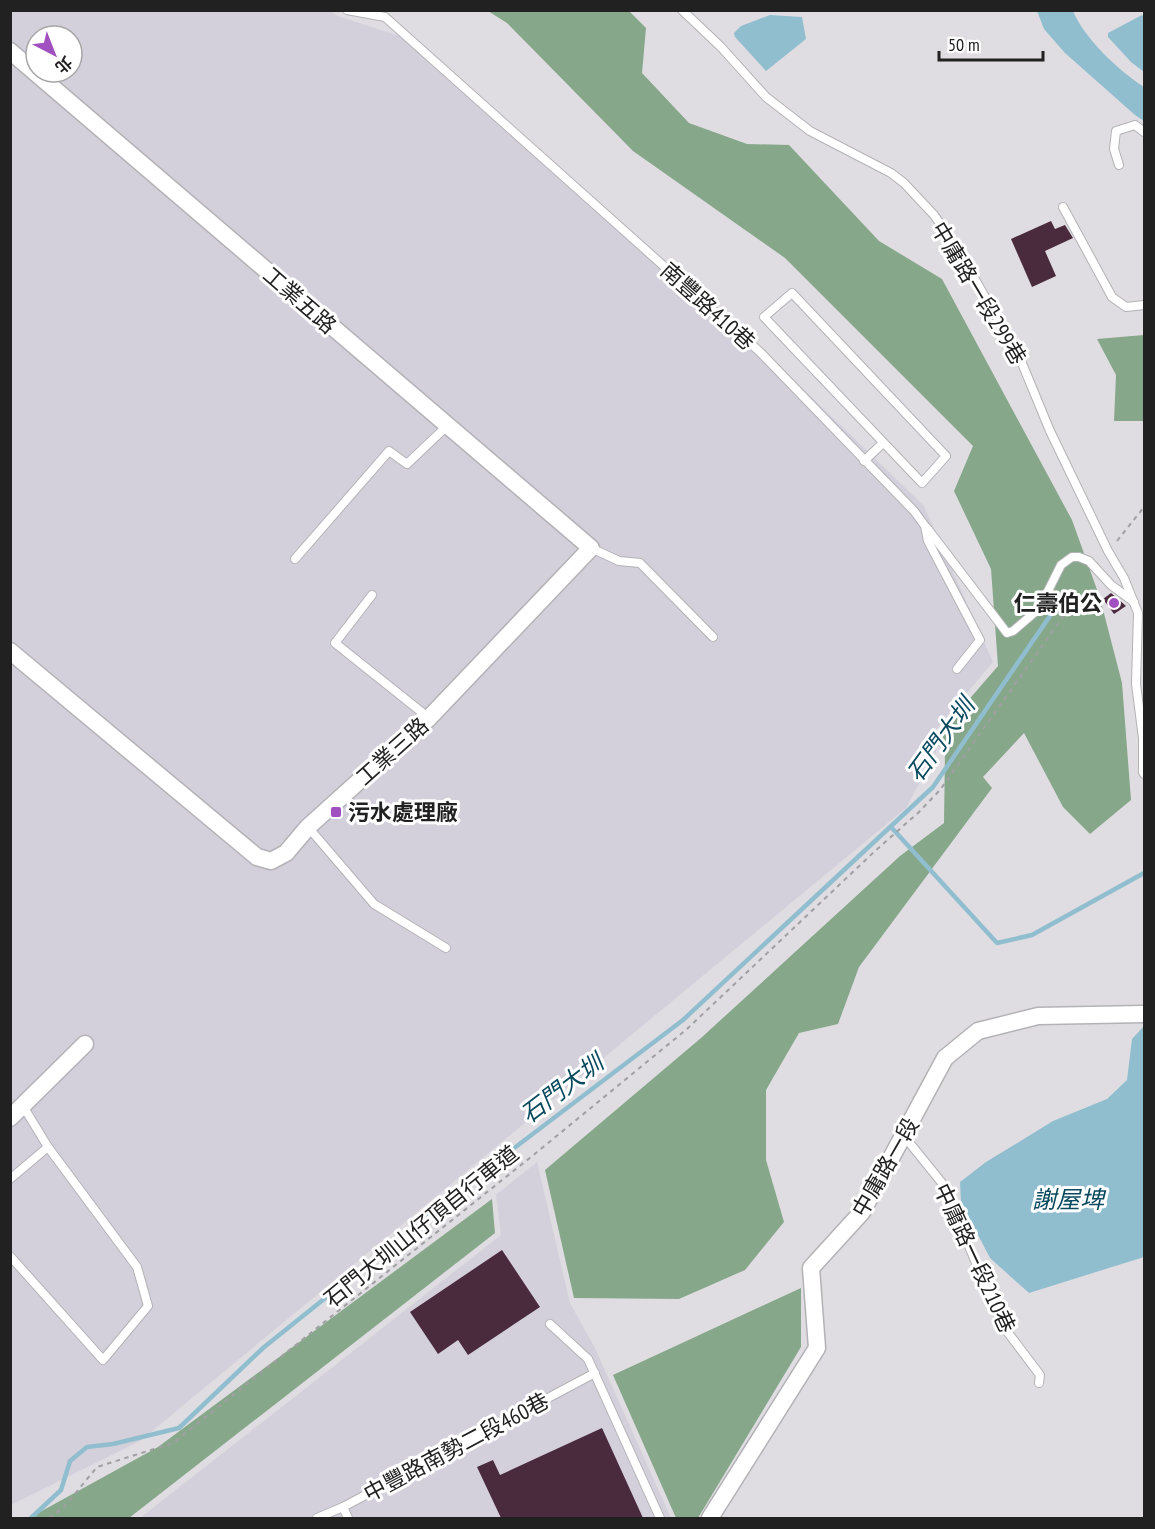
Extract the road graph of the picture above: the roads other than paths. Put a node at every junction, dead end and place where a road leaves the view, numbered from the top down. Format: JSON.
{"nodes":[{"id":1,"x":347,"y":10,"type":"edge"},
{"id":2,"x":682,"y":10,"type":"edge"},
{"id":3,"x":10,"y":51,"type":"edge"},
{"id":4,"x":1144,"y":132,"type":"edge"},
{"id":5,"x":1119,"y":165,"type":"dead end"},
{"id":6,"x":1063,"y":207,"type":"dead end"},
{"id":7,"x":1144,"y":305,"type":"edge"},
{"id":8,"x":447,"y":426,"type":"junction"},
{"id":9,"x":883,"y":443,"type":"junction"},
{"id":10,"x":864,"y":461,"type":"junction"},
{"id":11,"x":925,"y":526,"type":"junction"},
{"id":12,"x":591,"y":548,"type":"junction"},
{"id":13,"x":295,"y":559,"type":"dead end"},
{"id":14,"x":372,"y":595,"type":"dead end"},
{"id":15,"x":1134,"y":602,"type":"junction"},
{"id":16,"x":713,"y":637,"type":"dead end"},
{"id":17,"x":10,"y":651,"type":"edge"},
{"id":18,"x":957,"y":669,"type":"dead end"},
{"id":19,"x":429,"y":717,"type":"junction"},
{"id":20,"x":1144,"y":774,"type":"edge"},
{"id":21,"x":308,"y":827,"type":"junction"},
{"id":22,"x":446,"y":948,"type":"dead end"},
{"id":23,"x":1144,"y":1014,"type":"edge"},
{"id":24,"x":85,"y":1044,"type":"dead end"},
{"id":25,"x":23,"y":1106,"type":"junction"},
{"id":26,"x":10,"y":1118,"type":"edge"},
{"id":27,"x":904,"y":1136,"type":"junction"},
{"id":28,"x":48,"y":1147,"type":"junction"},
{"id":29,"x":10,"y":1179,"type":"edge"},
{"id":30,"x":10,"y":1256,"type":"edge"},
{"id":31,"x":550,"y":1324,"type":"dead end"},
{"id":32,"x":595,"y":1373,"type":"junction"},
{"id":33,"x":1039,"y":1383,"type":"dead end"},
{"id":34,"x":343,"y":1507,"type":"junction"},
{"id":35,"x":317,"y":1518,"type":"edge"},
{"id":36,"x":348,"y":1518,"type":"edge"},
{"id":37,"x":660,"y":1518,"type":"edge"},
{"id":38,"x":710,"y":1518,"type":"edge"}],
"edges":[{"from":1,"to":10,"type":"lane","name":"南豐路410巷"},
{"from":2,"to":15,"type":"lane","name":"中庸路一段299巷"},
{"from":3,"to":8,"type":"street","name":"工業五路"},
{"from":4,"to":5,"type":"lane"},
{"from":6,"to":7,"type":"lane"},
{"from":8,"to":12,"type":"street","name":"工業五路"},
{"from":8,"to":13,"type":"lane"},
{"from":9,"to":9,"type":"lane"},
{"from":9,"to":10,"type":"lane"},
{"from":10,"to":11,"type":"lane","name":"南豐路410巷"},
{"from":11,"to":15,"type":"lane"},
{"from":11,"to":18,"type":"lane","name":"南豐路410巷"},
{"from":12,"to":16,"type":"lane"},
{"from":12,"to":19,"type":"street","name":"工業三路"},
{"from":14,"to":19,"type":"lane"},
{"from":15,"to":20,"type":"lane","name":"中庸路一段299巷"},
{"from":17,"to":21,"type":"street","name":"工業三路"},
{"from":19,"to":21,"type":"street","name":"工業三路"},
{"from":21,"to":22,"type":"lane"},
{"from":23,"to":27,"type":"street","name":"中庸路一段"},
{"from":24,"to":25,"type":"street"},
{"from":25,"to":26,"type":"street"},
{"from":25,"to":28,"type":"lane"},
{"from":27,"to":33,"type":"lane","name":"中庸路一段210巷"},
{"from":27,"to":38,"type":"street","name":"中庸路一段"},
{"from":28,"to":29,"type":"lane"},
{"from":28,"to":30,"type":"lane"},
{"from":31,"to":32,"type":"lane"},
{"from":32,"to":34,"type":"lane","name":"中豐路南勢二段460巷"},
{"from":32,"to":37,"type":"lane"},
{"from":34,"to":35,"type":"lane","name":"中豐路南勢二段460巷"},
{"from":34,"to":36,"type":"lane"}]}
